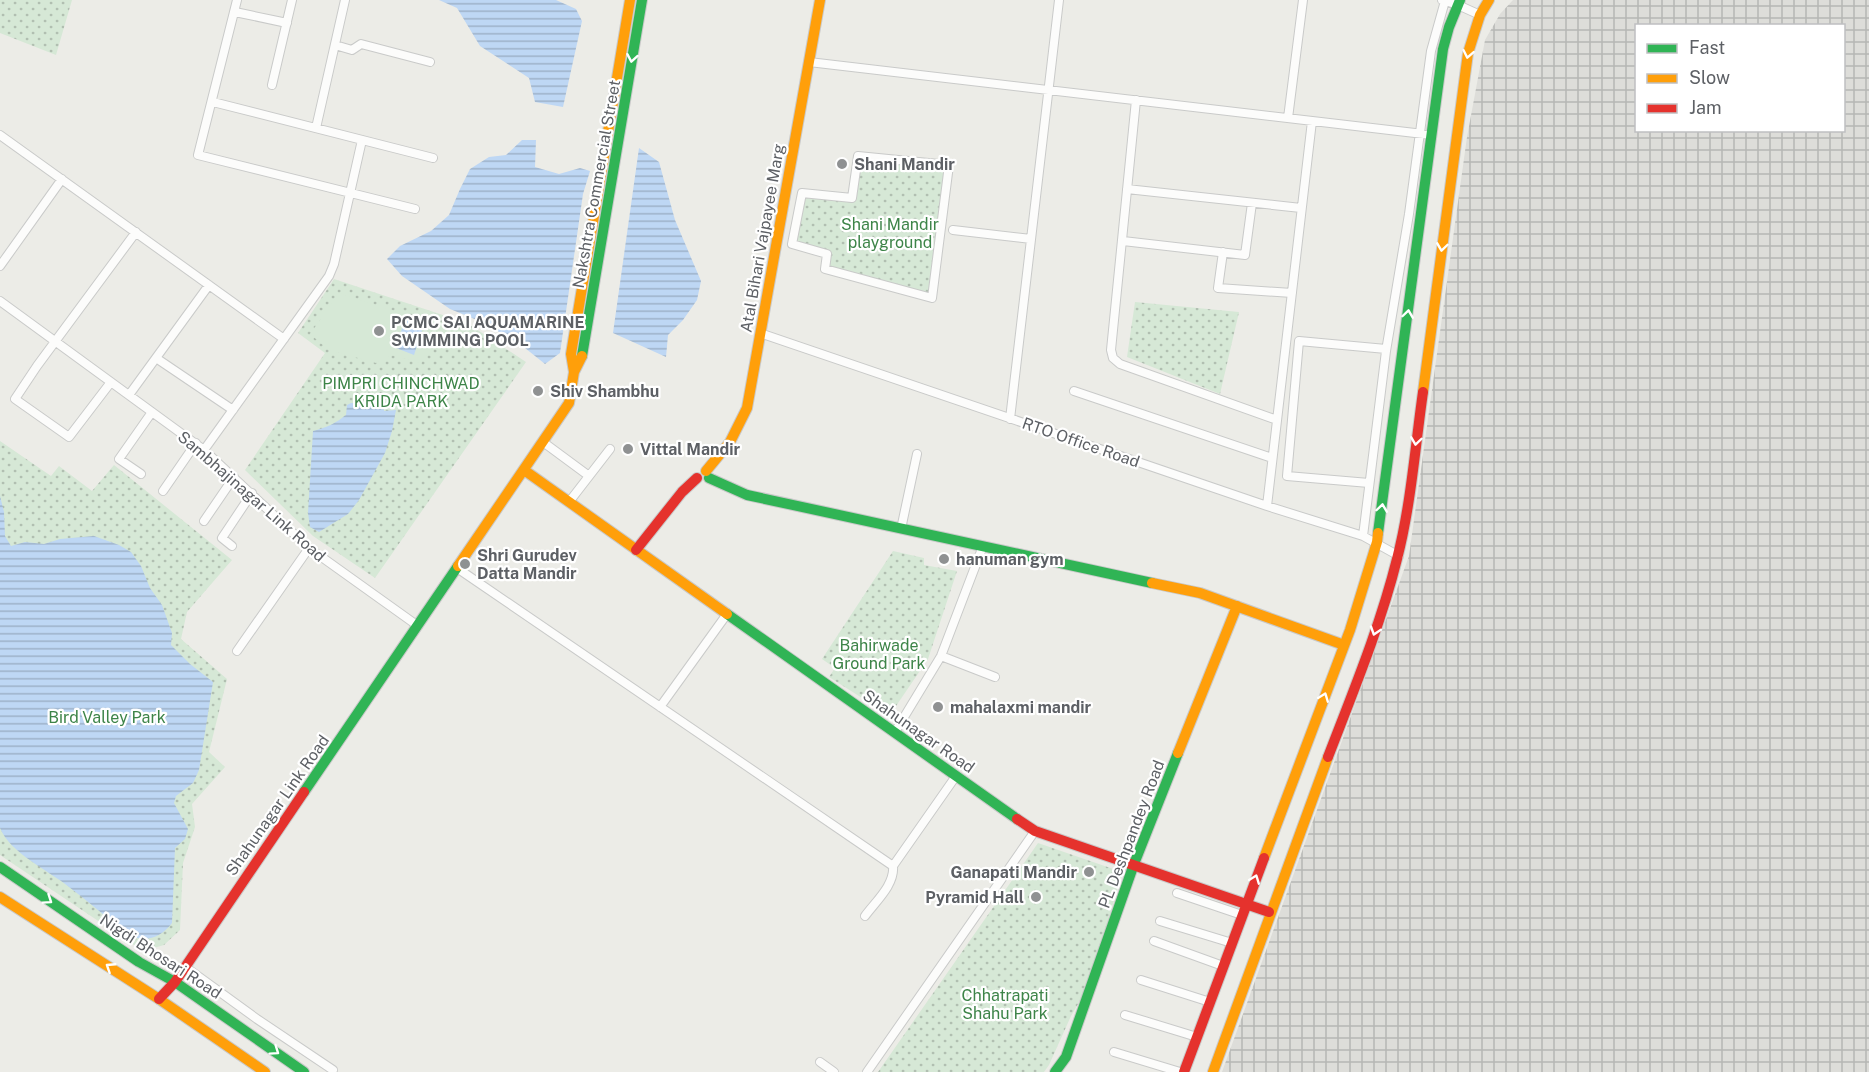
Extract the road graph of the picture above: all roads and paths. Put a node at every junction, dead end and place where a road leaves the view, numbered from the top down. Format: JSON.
{"nodes":[{"id":1,"x":237,"y":0,"type":"edge"},
{"id":2,"x":292,"y":0,"type":"edge"},
{"id":3,"x":345,"y":0,"type":"edge"},
{"id":4,"x":630,"y":0,"type":"edge"},
{"id":5,"x":642,"y":0,"type":"edge"},
{"id":6,"x":820,"y":0,"type":"edge"},
{"id":7,"x":1059,"y":0,"type":"edge"},
{"id":8,"x":1304,"y":0,"type":"edge"},
{"id":9,"x":1443,"y":0,"type":"edge"},
{"id":10,"x":1489,"y":0,"type":"edge"},
{"id":11,"x":1459,"y":2,"type":"edge"},
{"id":12,"x":235,"y":12,"type":"junction"},
{"id":13,"x":1480,"y":15,"type":"junction"},
{"id":14,"x":287,"y":23,"type":"junction"},
{"id":15,"x":334,"y":45,"type":"junction"},
{"id":16,"x":430,"y":62,"type":"dead end"},
{"id":17,"x":809,"y":62,"type":"junction"},
{"id":18,"x":272,"y":86,"type":"dead end"},
{"id":19,"x":1048,"y":90,"type":"junction"},
{"id":20,"x":1136,"y":100,"type":"junction"},
{"id":21,"x":213,"y":102,"type":"junction"},
{"id":22,"x":1288,"y":118,"type":"junction"},
{"id":23,"x":1311,"y":120,"type":"junction"},
{"id":24,"x":316,"y":128,"type":"junction"},
{"id":25,"x":1420,"y":132,"type":"junction"},
{"id":26,"x":0,"y":135,"type":"edge"},
{"id":27,"x":1432,"y":135,"type":"junction"},
{"id":28,"x":362,"y":140,"type":"junction"},
{"id":29,"x":433,"y":158,"type":"dead end"},
{"id":30,"x":62,"y":179,"type":"junction"},
{"id":31,"x":1127,"y":189,"type":"junction"},
{"id":32,"x":350,"y":193,"type":"junction"},
{"id":33,"x":1252,"y":203,"type":"junction"},
{"id":34,"x":1301,"y":208,"type":"junction"},
{"id":35,"x":415,"y":209,"type":"dead end"},
{"id":36,"x":953,"y":230,"type":"dead end"},
{"id":37,"x":136,"y":232,"type":"junction"},
{"id":38,"x":1031,"y":239,"type":"junction"},
{"id":39,"x":1122,"y":241,"type":"junction"},
{"id":40,"x":792,"y":244,"type":"joint"},
{"id":41,"x":1223,"y":252,"type":"junction"},
{"id":42,"x":0,"y":266,"type":"edge"},
{"id":43,"x":209,"y":285,"type":"junction"},
{"id":44,"x":1292,"y":293,"type":"junction"},
{"id":45,"x":0,"y":301,"type":"edge"},
{"id":46,"x":760,"y":333,"type":"junction"},
{"id":47,"x":284,"y":339,"type":"junction"},
{"id":48,"x":55,"y":341,"type":"junction"},
{"id":49,"x":1386,"y":348,"type":"junction"},
{"id":50,"x":156,"y":358,"type":"junction"},
{"id":51,"x":574,"y":372,"type":"junction"},
{"id":52,"x":111,"y":382,"type":"junction"},
{"id":53,"x":1074,"y":391,"type":"dead end"},
{"id":54,"x":129,"y":395,"type":"junction"},
{"id":55,"x":233,"y":410,"type":"junction"},
{"id":56,"x":152,"y":412,"type":"junction"},
{"id":57,"x":1010,"y":418,"type":"junction"},
{"id":58,"x":1277,"y":420,"type":"junction"},
{"id":59,"x":543,"y":442,"type":"junction"},
{"id":60,"x":196,"y":443,"type":"junction"},
{"id":61,"x":610,"y":449,"type":"dead end"},
{"id":62,"x":204,"y":450,"type":"junction"},
{"id":63,"x":917,"y":454,"type":"dead end"},
{"id":64,"x":1272,"y":458,"type":"junction"},
{"id":65,"x":524,"y":470,"type":"junction"},
{"id":66,"x":141,"y":474,"type":"dead end"},
{"id":67,"x":589,"y":476,"type":"junction"},
{"id":68,"x":704,"y":476,"type":"junction"},
{"id":69,"x":234,"y":477,"type":"junction"},
{"id":70,"x":1369,"y":483,"type":"junction"},
{"id":71,"x":162,"y":491,"type":"dead end"},
{"id":72,"x":252,"y":493,"type":"junction"},
{"id":73,"x":569,"y":502,"type":"junction"},
{"id":74,"x":1267,"y":506,"type":"junction"},
{"id":75,"x":204,"y":521,"type":"dead end"},
{"id":76,"x":901,"y":529,"type":"junction"},
{"id":77,"x":1363,"y":536,"type":"junction"},
{"id":78,"x":1377,"y":542,"type":"junction"},
{"id":79,"x":232,"y":546,"type":"dead end"},
{"id":80,"x":983,"y":546,"type":"junction"},
{"id":81,"x":309,"y":548,"type":"junction"},
{"id":82,"x":636,"y":550,"type":"junction"},
{"id":83,"x":1399,"y":556,"type":"junction"},
{"id":84,"x":457,"y":568,"type":"junction"},
{"id":85,"x":1237,"y":606,"type":"junction"},
{"id":86,"x":727,"y":614,"type":"junction"},
{"id":87,"x":418,"y":626,"type":"junction"},
{"id":88,"x":1344,"y":645,"type":"junction"},
{"id":89,"x":237,"y":651,"type":"dead end"},
{"id":90,"x":941,"y":656,"type":"junction"},
{"id":91,"x":995,"y":677,"type":"dead end"},
{"id":92,"x":660,"y":707,"type":"junction"},
{"id":93,"x":895,"y":732,"type":"junction"},
{"id":94,"x":956,"y":776,"type":"junction"},
{"id":95,"x":1035,"y":831,"type":"junction"},
{"id":96,"x":1134,"y":864,"type":"junction"},
{"id":97,"x":893,"y":866,"type":"junction"},
{"id":98,"x":0,"y":867,"type":"edge"},
{"id":99,"x":1177,"y":893,"type":"dead end"},
{"id":100,"x":0,"y":897,"type":"edge"},
{"id":101,"x":1246,"y":904,"type":"junction"},
{"id":102,"x":1269,"y":912,"type":"junction"},
{"id":103,"x":1242,"y":915,"type":"junction"},
{"id":104,"x":865,"y":916,"type":"dead end"},
{"id":105,"x":1160,"y":921,"type":"dead end"},
{"id":106,"x":1154,"y":942,"type":"dead end"},
{"id":107,"x":1232,"y":943,"type":"junction"},
{"id":108,"x":184,"y":966,"type":"junction"},
{"id":109,"x":1223,"y":966,"type":"junction"},
{"id":110,"x":1141,"y":980,"type":"dead end"},
{"id":111,"x":175,"y":982,"type":"junction"},
{"id":112,"x":159,"y":999,"type":"junction"},
{"id":113,"x":1210,"y":1002,"type":"junction"},
{"id":114,"x":1125,"y":1015,"type":"dead end"},
{"id":115,"x":257,"y":1019,"type":"junction"},
{"id":116,"x":248,"y":1032,"type":"junction"},
{"id":117,"x":1197,"y":1037,"type":"junction"},
{"id":118,"x":1113,"y":1052,"type":"dead end"},
{"id":119,"x":309,"y":1054,"type":"junction"},
{"id":120,"x":819,"y":1062,"type":"dead end"},
{"id":121,"x":301,"y":1070,"type":"edge"},
{"id":122,"x":333,"y":1070,"type":"dead end"},
{"id":123,"x":265,"y":1072,"type":"edge"},
{"id":124,"x":834,"y":1072,"type":"edge"},
{"id":125,"x":867,"y":1072,"type":"edge"},
{"id":126,"x":1056,"y":1072,"type":"edge"},
{"id":127,"x":1180,"y":1072,"type":"edge"},
{"id":128,"x":1184,"y":1072,"type":"edge"},
{"id":129,"x":1213,"y":1072,"type":"edge"}],
"edges":[{"from":1,"to":12,"type":"street"},
{"from":2,"to":14,"type":"street"},
{"from":3,"to":15,"type":"street"},
{"from":4,"to":51,"type":"street","name":"Nakshtra Commercial Street"},
{"from":5,"to":51,"type":"street","name":"Nakshtra Commercial Street","one_way":true},
{"from":6,"to":17,"type":"street","name":"Atal Bihari Vajpayee Marg"},
{"from":7,"to":19,"type":"street"},
{"from":8,"to":22,"type":"street"},
{"from":9,"to":11,"type":"street"},
{"from":9,"to":25,"type":"street"},
{"from":10,"to":13,"type":"street"},
{"from":11,"to":13,"type":"street"},
{"from":11,"to":27,"type":"street"},
{"from":12,"to":14,"type":"street"},
{"from":12,"to":21,"type":"street"},
{"from":13,"to":83,"type":"street","one_way":true},
{"from":14,"to":18,"type":"street"},
{"from":15,"to":16,"type":"street"},
{"from":15,"to":24,"type":"street"},
{"from":17,"to":19,"type":"street"},
{"from":17,"to":46,"type":"street","name":"Atal Bihari Vajpayee Marg"},
{"from":19,"to":20,"type":"street"},
{"from":19,"to":38,"type":"street"},
{"from":20,"to":22,"type":"street"},
{"from":20,"to":31,"type":"street"},
{"from":21,"to":24,"type":"street"},
{"from":21,"to":32,"type":"street"},
{"from":22,"to":23,"type":"street"},
{"from":23,"to":25,"type":"street"},
{"from":23,"to":34,"type":"street"},
{"from":24,"to":28,"type":"street"},
{"from":25,"to":27,"type":"street"},
{"from":25,"to":49,"type":"street"},
{"from":26,"to":30,"type":"street"},
{"from":78,"to":27,"type":"street","one_way":true},
{"from":28,"to":29,"type":"street"},
{"from":28,"to":32,"type":"street"},
{"from":30,"to":37,"type":"street"},
{"from":30,"to":42,"type":"street"},
{"from":31,"to":33,"type":"street"},
{"from":31,"to":39,"type":"street"},
{"from":32,"to":35,"type":"street"},
{"from":32,"to":47,"type":"street"},
{"from":33,"to":34,"type":"street"},
{"from":33,"to":41,"type":"street"},
{"from":34,"to":44,"type":"street"},
{"from":36,"to":38,"type":"street"},
{"from":37,"to":43,"type":"street"},
{"from":37,"to":48,"type":"street"},
{"from":38,"to":57,"type":"street"},
{"from":39,"to":41,"type":"street"},
{"from":39,"to":58,"type":"street"},
{"from":40,"to":40,"type":"street"},
{"from":41,"to":44,"type":"street"},
{"from":43,"to":47,"type":"street"},
{"from":43,"to":50,"type":"street"},
{"from":44,"to":58,"type":"street"},
{"from":45,"to":48,"type":"street","name":"Sambhajinagar Link Road"},
{"from":46,"to":57,"type":"street","name":"RTO Office Road"},
{"from":46,"to":68,"type":"street","name":"Atal Bihari Vajpayee Marg"},
{"from":47,"to":55,"type":"street"},
{"from":48,"to":52,"type":"street","name":"Sambhajinagar Link Road"},
{"from":48,"to":52,"type":"street"},
{"from":49,"to":70,"type":"street"},
{"from":49,"to":70,"type":"street"},
{"from":50,"to":54,"type":"street"},
{"from":50,"to":55,"type":"street"},
{"from":51,"to":59,"type":"street","name":"Nakshtra Commercial Street"},
{"from":52,"to":54,"type":"street","name":"Sambhajinagar Link Road"},
{"from":53,"to":64,"type":"street"},
{"from":54,"to":56,"type":"street","name":"Sambhajinagar Link Road"},
{"from":55,"to":62,"type":"street"},
{"from":56,"to":60,"type":"street","name":"Sambhajinagar Link Road"},
{"from":56,"to":66,"type":"street"},
{"from":57,"to":74,"type":"street","name":"RTO Office Road"},
{"from":58,"to":64,"type":"street"},
{"from":59,"to":65,"type":"street","name":"Nakshtra Commercial Street"},
{"from":59,"to":67,"type":"street"},
{"from":60,"to":62,"type":"street","name":"Sambhajinagar Link Road"},
{"from":60,"to":71,"type":"street"},
{"from":61,"to":67,"type":"street"},
{"from":62,"to":69,"type":"street","name":"Sambhajinagar Link Road"},
{"from":63,"to":76,"type":"street"},
{"from":64,"to":74,"type":"street"},
{"from":65,"to":73,"type":"street","name":"Shahunagar Road"},
{"from":65,"to":84,"type":"street","name":"Nakshtra Commercial Street"},
{"from":67,"to":73,"type":"street"},
{"from":68,"to":76,"type":"street"},
{"from":68,"to":82,"type":"street","name":"Atal Bihari Vajpayee Marg"},
{"from":69,"to":72,"type":"street","name":"Sambhajinagar Link Road"},
{"from":69,"to":75,"type":"street"},
{"from":70,"to":77,"type":"street"},
{"from":72,"to":79,"type":"street"},
{"from":72,"to":81,"type":"street","name":"Sambhajinagar Link Road"},
{"from":73,"to":82,"type":"street","name":"Shahunagar Road"},
{"from":74,"to":77,"type":"street","name":"RTO Office Road"},
{"from":76,"to":80,"type":"street"},
{"from":77,"to":78,"type":"street","name":"RTO Office Road"},
{"from":78,"to":83,"type":"street","name":"RTO Office Road"},
{"from":78,"to":88,"type":"street"},
{"from":80,"to":85,"type":"street"},
{"from":80,"to":90,"type":"street"},
{"from":81,"to":87,"type":"street","name":"Sambhajinagar Link Road"},
{"from":81,"to":89,"type":"street"},
{"from":82,"to":86,"type":"street","name":"Shahunagar Road"},
{"from":83,"to":102,"type":"street","one_way":true},
{"from":84,"to":87,"type":"street","name":"Nakshtra Commercial Street"},
{"from":84,"to":92,"type":"street"},
{"from":85,"to":88,"type":"street"},
{"from":85,"to":96,"type":"street","name":"PL Deshpandey Road"},
{"from":86,"to":92,"type":"street"},
{"from":86,"to":93,"type":"street","name":"Shahunagar Road"},
{"from":87,"to":108,"type":"street","name":"Shahunagar Link Road"},
{"from":101,"to":88,"type":"street","one_way":true},
{"from":90,"to":91,"type":"street"},
{"from":90,"to":93,"type":"street"},
{"from":92,"to":97,"type":"street"},
{"from":93,"to":94,"type":"street","name":"Shahunagar Road"},
{"from":94,"to":95,"type":"street","name":"Shahunagar Road"},
{"from":94,"to":97,"type":"street"},
{"from":95,"to":96,"type":"street","name":"Shahunagar Road"},
{"from":95,"to":125,"type":"street"},
{"from":96,"to":101,"type":"street","name":"Shahunagar Road"},
{"from":96,"to":126,"type":"street","name":"PL Deshpandey Road"},
{"from":97,"to":104,"type":"street"},
{"from":98,"to":111,"type":"street","name":"Nigdi Bhosari Road","one_way":true},
{"from":99,"to":103,"type":"street"},
{"from":112,"to":100,"type":"street","one_way":true},
{"from":101,"to":102,"type":"street","name":"Shahunagar Road"},
{"from":101,"to":103,"type":"street"},
{"from":102,"to":129,"type":"street"},
{"from":103,"to":107,"type":"street"},
{"from":105,"to":107,"type":"street"},
{"from":106,"to":109,"type":"street"},
{"from":107,"to":109,"type":"street"},
{"from":108,"to":111,"type":"street","name":"Shahunagar Link Road"},
{"from":108,"to":115,"type":"street"},
{"from":109,"to":113,"type":"street"},
{"from":110,"to":113,"type":"street"},
{"from":111,"to":112,"type":"street","name":"Shahunagar Link Road"},
{"from":111,"to":116,"type":"street","name":"Nigdi Bhosari Road"},
{"from":112,"to":123,"type":"street"},
{"from":113,"to":117,"type":"street"},
{"from":114,"to":117,"type":"street"},
{"from":115,"to":116,"type":"street"},
{"from":115,"to":119,"type":"street"},
{"from":116,"to":121,"type":"street","name":"Nigdi Bhosari Road","one_way":true},
{"from":117,"to":128,"type":"street"},
{"from":118,"to":127,"type":"street"},
{"from":119,"to":121,"type":"street"},
{"from":119,"to":122,"type":"street"},
{"from":120,"to":124,"type":"street"}]}
